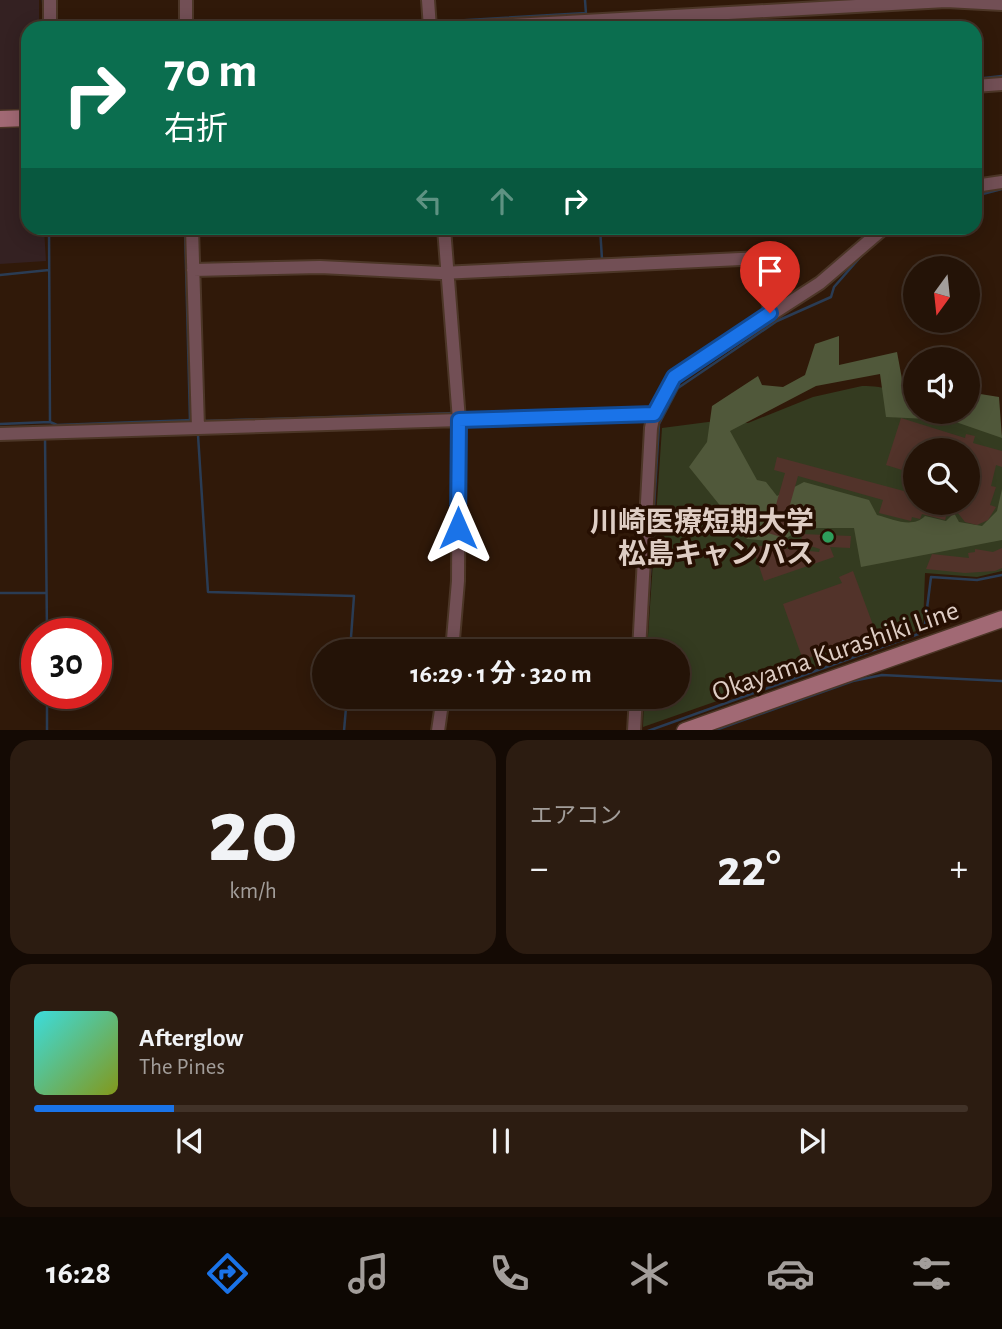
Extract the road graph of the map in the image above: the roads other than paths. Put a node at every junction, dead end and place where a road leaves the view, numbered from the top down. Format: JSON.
{"nodes":[{"id":1,"x":50,"y":0,"type":"edge"},
{"id":2,"x":186,"y":0,"type":"edge"},
{"id":3,"x":428,"y":0,"type":"edge"},
{"id":4,"x":1002,"y":4,"type":"edge"},
{"id":5,"x":50,"y":21,"type":"edge"},
{"id":6,"x":186,"y":21,"type":"edge"},
{"id":7,"x":430,"y":21,"type":"edge"},
{"id":8,"x":604,"y":21,"type":"edge"},
{"id":9,"x":1002,"y":84,"type":"edge"},
{"id":10,"x":982,"y":85,"type":"edge"},
{"id":11,"x":21,"y":118,"type":"edge"},
{"id":12,"x":0,"y":119,"type":"edge"},
{"id":13,"x":1002,"y":182,"type":"edge"},
{"id":14,"x":982,"y":185,"type":"edge"},
{"id":15,"x":192,"y":235,"type":"edge"},
{"id":16,"x":445,"y":235,"type":"edge"},
{"id":17,"x":876,"y":235,"type":"edge"},
{"id":18,"x":193,"y":266,"type":"junction"},
{"id":19,"x":447,"y":269,"type":"junction"},
{"id":20,"x":773,"y":311,"type":"junction"},
{"id":21,"x":654,"y":414,"type":"junction"},
{"id":22,"x":458,"y":415,"type":"junction"},
{"id":23,"x":197,"y":423,"type":"junction"},
{"id":24,"x":0,"y":434,"type":"edge"},
{"id":25,"x":1002,"y":619,"type":"edge"},
{"id":26,"x":453,"y":639,"type":"edge"},
{"id":27,"x":640,"y":639,"type":"edge"},
{"id":28,"x":441,"y":709,"type":"edge"},
{"id":29,"x":635,"y":709,"type":"edge"},
{"id":30,"x":438,"y":730,"type":"edge"},
{"id":31,"x":634,"y":730,"type":"edge"},
{"id":32,"x":685,"y":730,"type":"edge"}],
"edges":[{"from":1,"to":5,"type":"street"},
{"from":2,"to":6,"type":"street"},
{"from":3,"to":7,"type":"street"},
{"from":4,"to":8,"type":"street"},
{"from":9,"to":10,"type":"street"},
{"from":11,"to":12,"type":"main road"},
{"from":13,"to":14,"type":"street"},
{"from":15,"to":18,"type":"street"},
{"from":16,"to":19,"type":"street"},
{"from":17,"to":20,"type":"street"},
{"from":18,"to":19,"type":"street"},
{"from":18,"to":23,"type":"street"},
{"from":19,"to":20,"type":"street"},
{"from":19,"to":22,"type":"street"},
{"from":20,"to":21,"type":"street"},
{"from":21,"to":22,"type":"street"},
{"from":21,"to":27,"type":"street"},
{"from":22,"to":23,"type":"street"},
{"from":22,"to":26,"type":"street"},
{"from":23,"to":24,"type":"street"},
{"from":25,"to":32,"type":"main road","name":"Okayama Kurashiki Line"},
{"from":28,"to":30,"type":"street"},
{"from":29,"to":31,"type":"street"}]}
